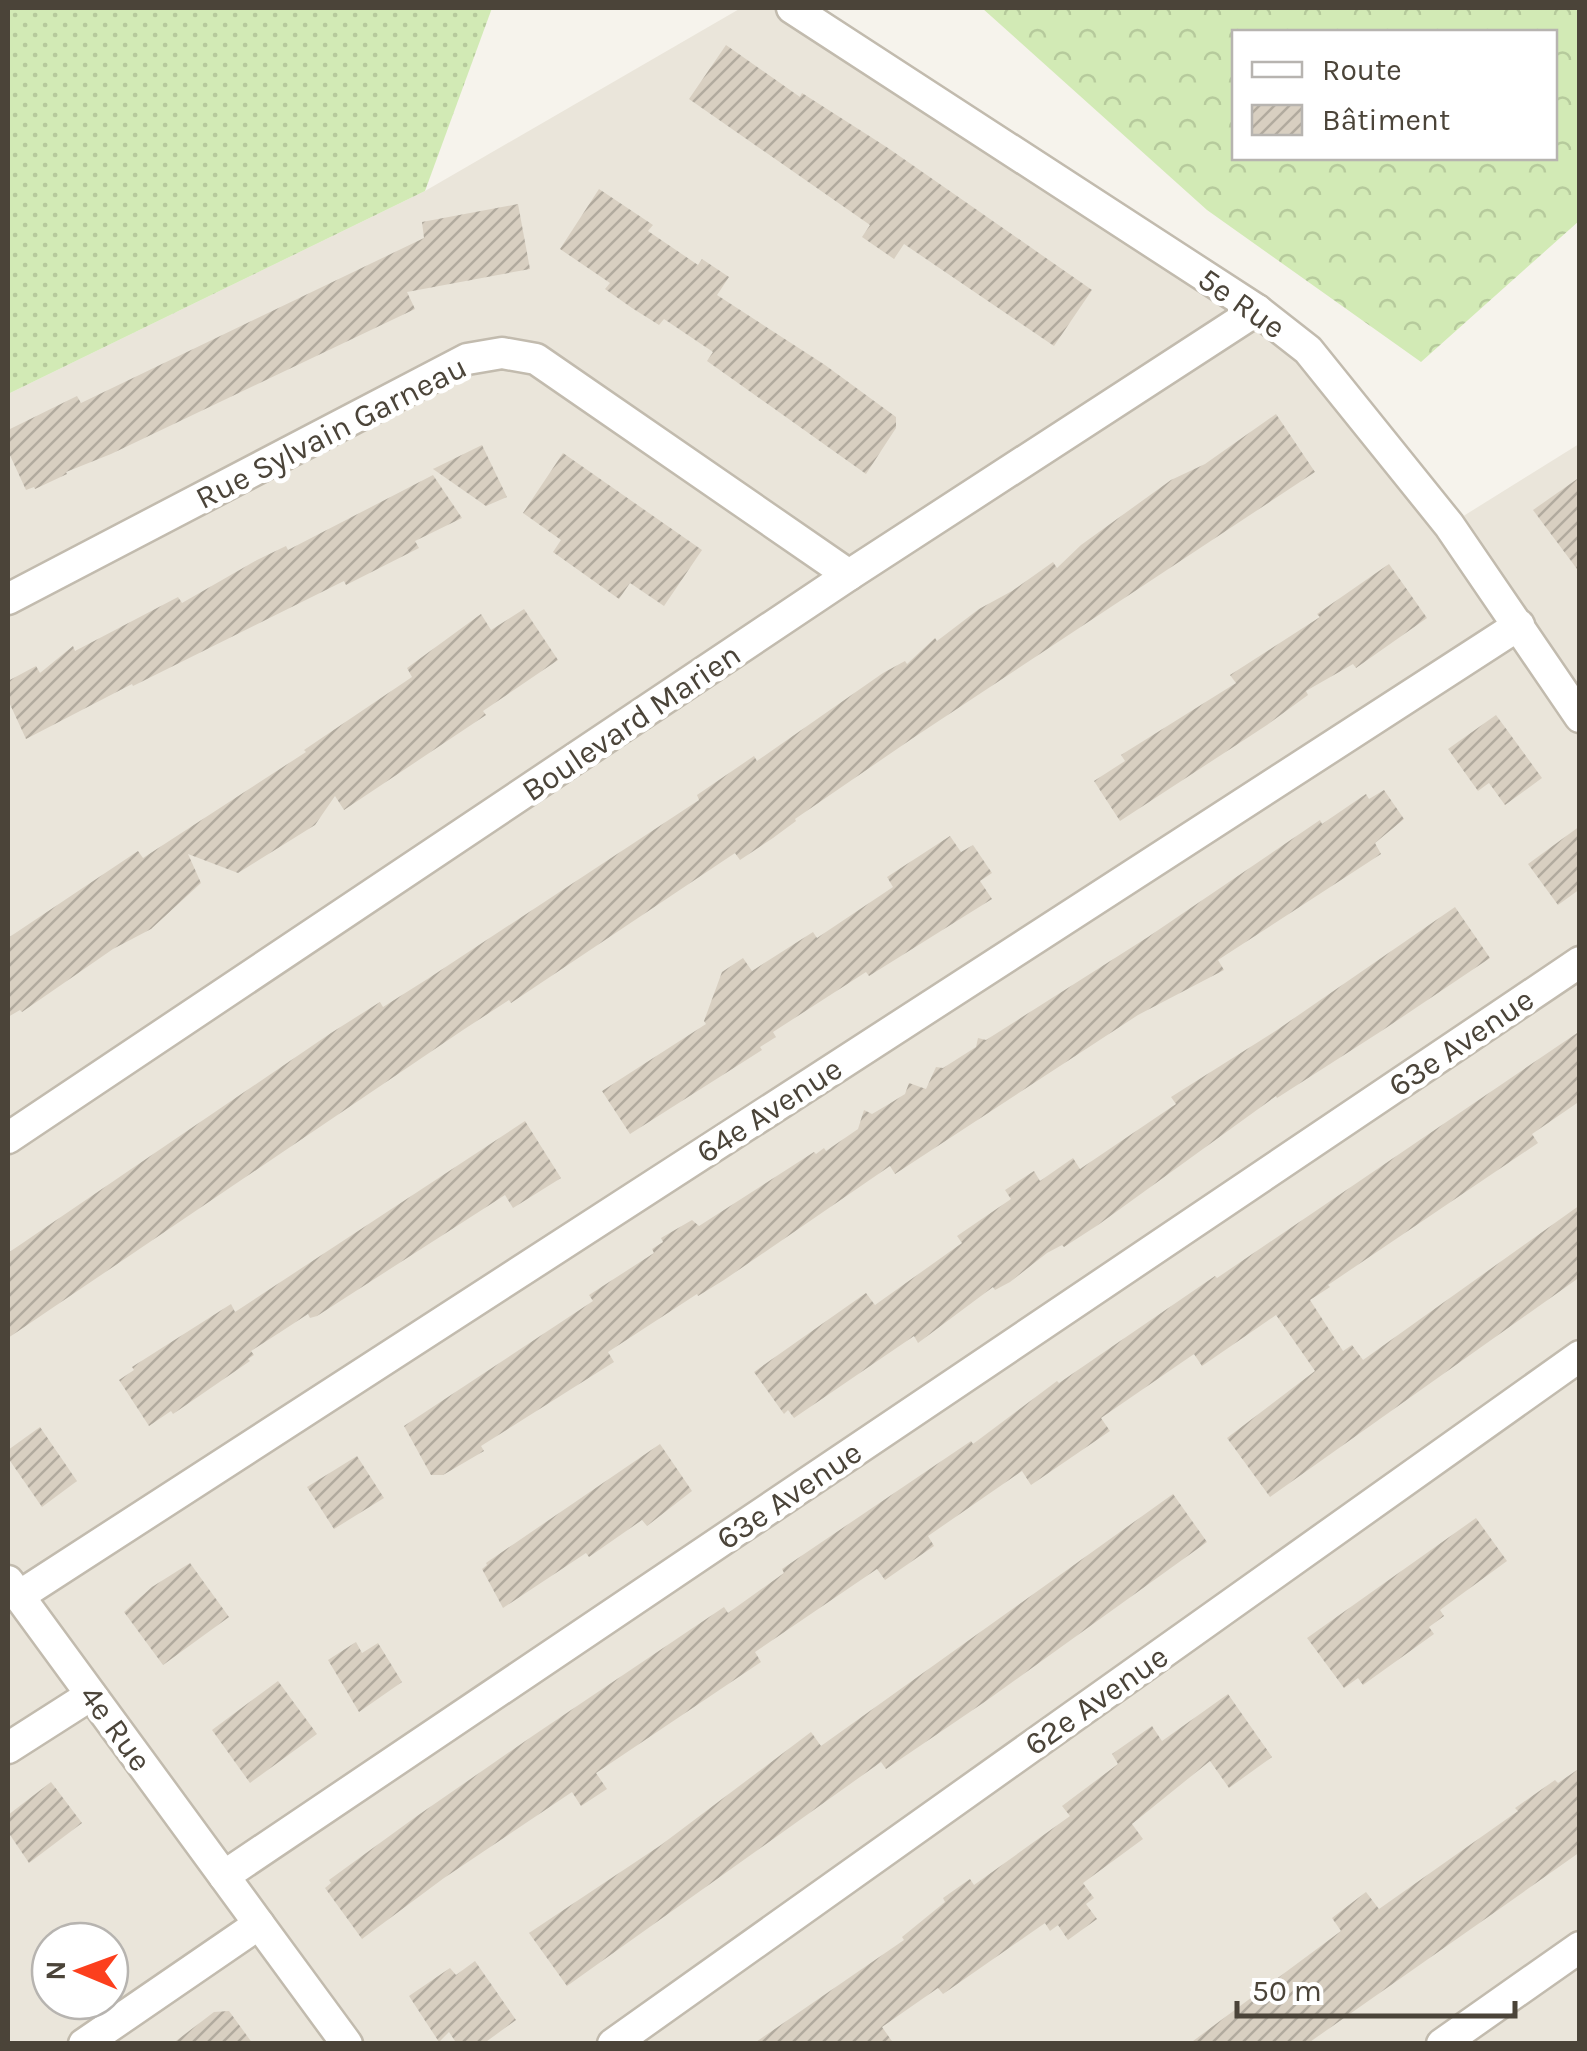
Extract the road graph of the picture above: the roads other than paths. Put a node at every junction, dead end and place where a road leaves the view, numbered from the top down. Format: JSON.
{"nodes":[{"id":1,"x":792,"y":8,"type":"edge"},
{"id":2,"x":1258,"y":310,"type":"junction"},
{"id":3,"x":848,"y":576,"type":"junction"},
{"id":4,"x":8,"y":599,"type":"edge"},
{"id":5,"x":1519,"y":625,"type":"junction"},
{"id":6,"x":1580,"y":717,"type":"edge"},
{"id":7,"x":1580,"y":962,"type":"edge"},
{"id":8,"x":8,"y":1138,"type":"edge"},
{"id":9,"x":1580,"y":1356,"type":"edge"},
{"id":10,"x":13,"y":1588,"type":"edge"},
{"id":11,"x":91,"y":1695,"type":"junction"},
{"id":12,"x":8,"y":1748,"type":"edge"},
{"id":13,"x":224,"y":1876,"type":"junction"},
{"id":14,"x":259,"y":1924,"type":"junction"},
{"id":15,"x":1580,"y":1947,"type":"edge"},
{"id":16,"x":84,"y":2044,"type":"edge"},
{"id":17,"x":347,"y":2044,"type":"edge"},
{"id":18,"x":612,"y":2044,"type":"edge"},
{"id":19,"x":1442,"y":2044,"type":"edge"}],
"edges":[{"from":1,"to":2,"type":"street","name":"5e Rue"},
{"from":2,"to":3,"type":"street","name":"Boulevard Marien"},
{"from":2,"to":5,"type":"street","name":"5e Rue"},
{"from":3,"to":4,"type":"street","name":"Rue Sylvain Garneau"},
{"from":3,"to":8,"type":"street","name":"Boulevard Marien"},
{"from":5,"to":6,"type":"street","name":"5e Rue"},
{"from":5,"to":10,"type":"street","name":"64e Avenue"},
{"from":7,"to":13,"type":"street","name":"63e Avenue"},
{"from":9,"to":18,"type":"street","name":"62e Avenue"},
{"from":10,"to":11,"type":"street","name":"4e Rue"},
{"from":11,"to":12,"type":"street"},
{"from":11,"to":13,"type":"street","name":"4e Rue"},
{"from":13,"to":14,"type":"street"},
{"from":14,"to":16,"type":"street"},
{"from":14,"to":17,"type":"street"},
{"from":15,"to":19,"type":"street"}]}
